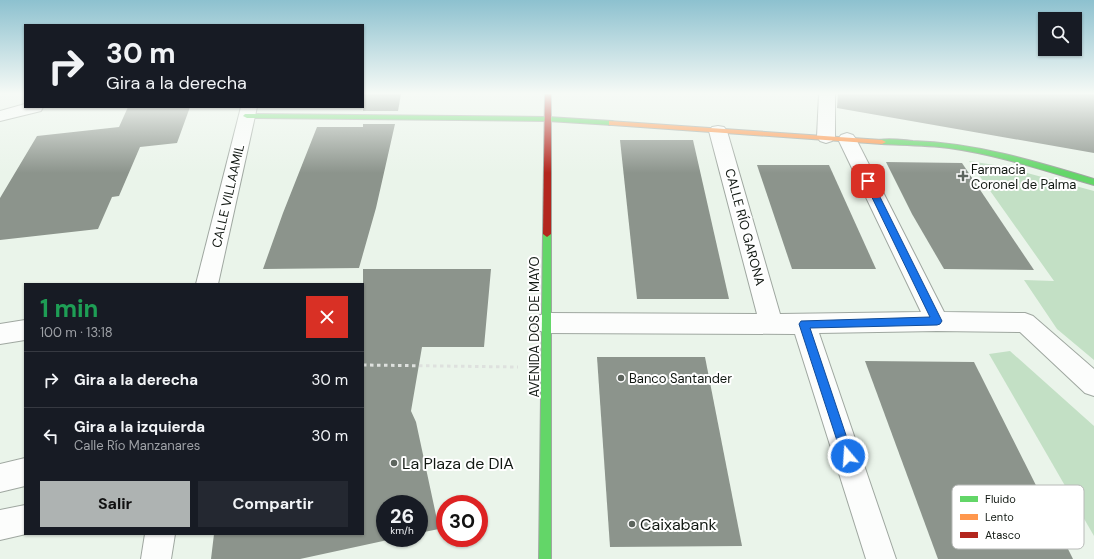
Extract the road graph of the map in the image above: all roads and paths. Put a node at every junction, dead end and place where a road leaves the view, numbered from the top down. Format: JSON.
{"nodes":[{"id":1,"x":246,"y":120,"type":"edge"},
{"id":2,"x":548,"y":120,"type":"edge"},
{"id":3,"x":563,"y":120,"type":"edge"},
{"id":4,"x":826,"y":120,"type":"edge"},
{"id":5,"x":718,"y":131,"type":"junction"},
{"id":6,"x":826,"y":137,"type":"junction"},
{"id":7,"x":847,"y":139,"type":"junction"},
{"id":8,"x":1094,"y":182,"type":"edge"},
{"id":9,"x":208,"y":283,"type":"edge"},
{"id":10,"x":937,"y":321,"type":"junction"},
{"id":11,"x":546,"y":323,"type":"junction"},
{"id":12,"x":771,"y":324,"type":"junction"},
{"id":13,"x":804,"y":324,"type":"junction"},
{"id":14,"x":24,"y":330,"type":"edge"},
{"id":15,"x":0,"y":334,"type":"edge"},
{"id":16,"x":364,"y":365,"type":"edge"},
{"id":17,"x":546,"y":367,"type":"junction"},
{"id":18,"x":1094,"y":385,"type":"edge"},
{"id":19,"x":24,"y":472,"type":"edge"},
{"id":20,"x":0,"y":478,"type":"edge"},
{"id":21,"x":24,"y":520,"type":"edge"},
{"id":22,"x":0,"y":525,"type":"edge"},
{"id":23,"x":160,"y":535,"type":"edge"},
{"id":24,"x":156,"y":559,"type":"edge"},
{"id":25,"x":545,"y":559,"type":"edge"},
{"id":26,"x":881,"y":559,"type":"edge"}],
"edges":[{"from":1,"to":9,"type":"street","name":"CALLE VILLAAMIL"},
{"from":2,"to":11,"type":"street","name":"AVENIDA DOS DE MAYO"},
{"from":3,"to":5,"type":"street"},
{"from":4,"to":6,"type":"street"},
{"from":5,"to":6,"type":"street"},
{"from":5,"to":12,"type":"street","name":"CALLE RÍO GARONA"},
{"from":6,"to":7,"type":"street"},
{"from":7,"to":8,"type":"street"},
{"from":7,"to":10,"type":"street"},
{"from":10,"to":13,"type":"street"},
{"from":10,"to":18,"type":"street"},
{"from":11,"to":12,"type":"street"},
{"from":11,"to":17,"type":"street","name":"AVENIDA DOS DE MAYO"},
{"from":12,"to":13,"type":"street"},
{"from":13,"to":26,"type":"street"},
{"from":14,"to":15,"type":"street"},
{"from":16,"to":17,"type":"path"},
{"from":17,"to":25,"type":"street","name":"AVENIDA DOS DE MAYO"},
{"from":19,"to":20,"type":"street"},
{"from":21,"to":22,"type":"street"},
{"from":23,"to":24,"type":"street"}]}
